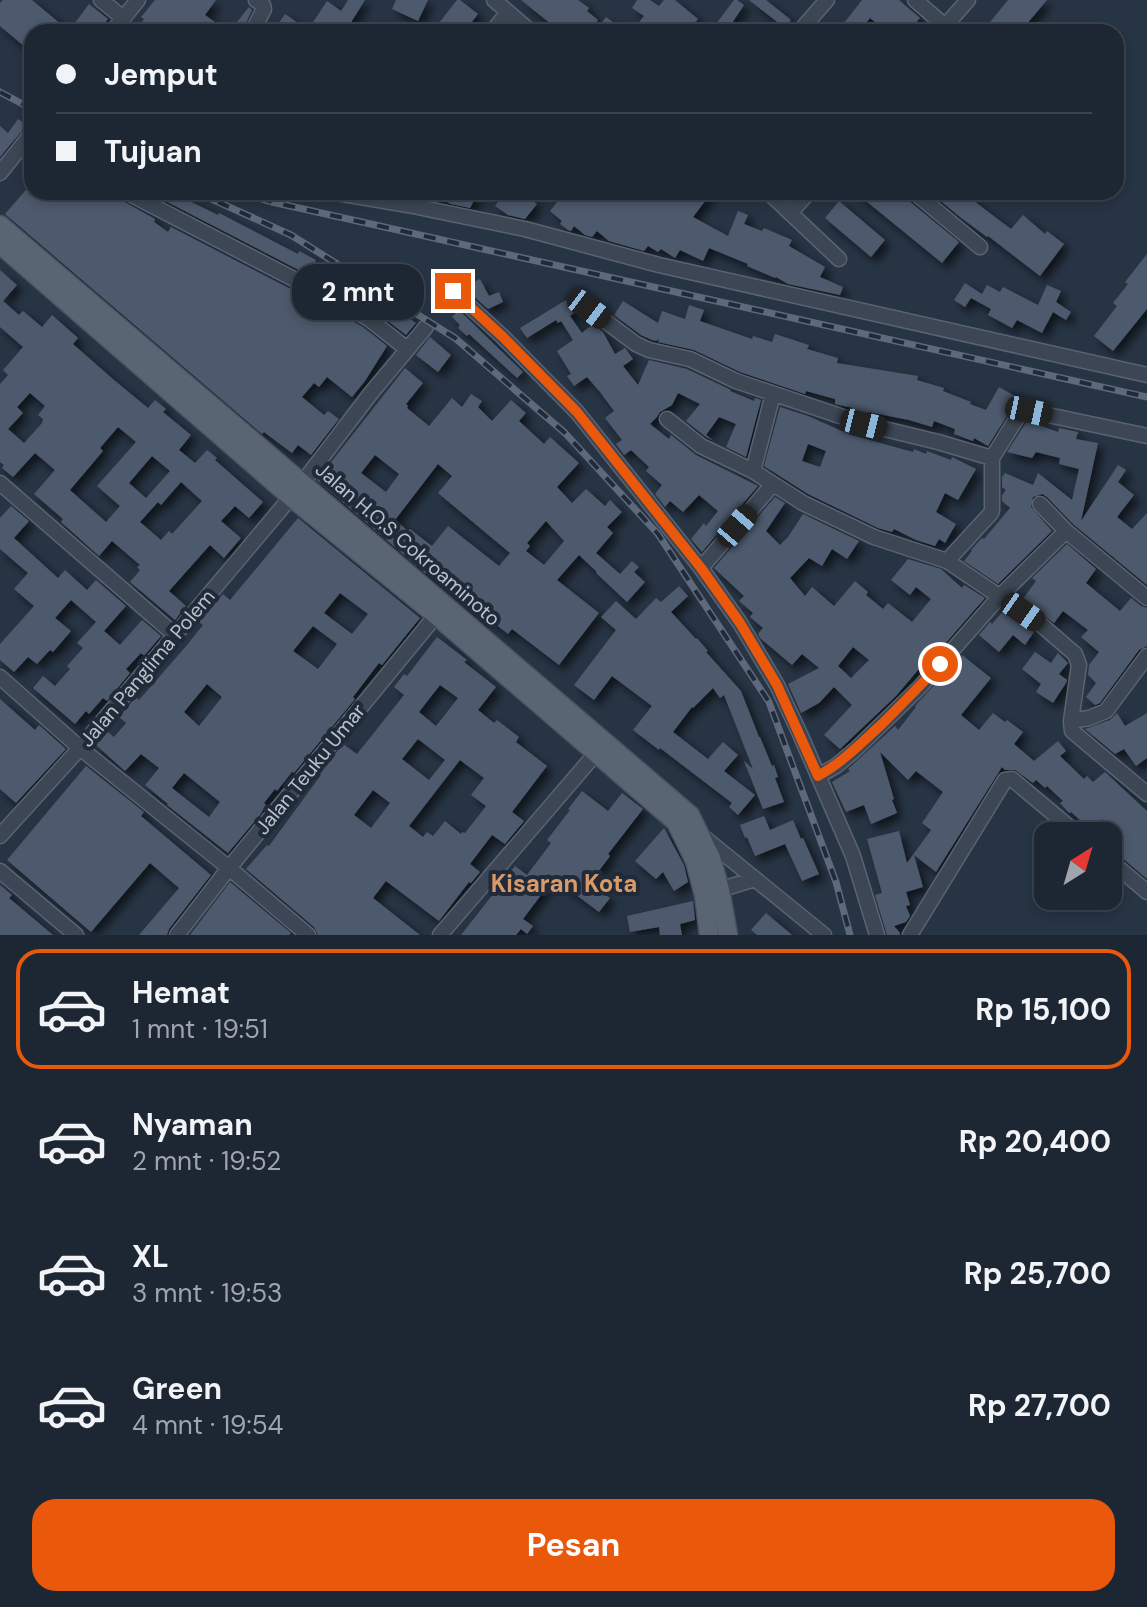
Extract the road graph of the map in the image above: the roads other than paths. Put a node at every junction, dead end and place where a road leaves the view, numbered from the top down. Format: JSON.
{"nodes":[{"id":1,"x":101,"y":0,"type":"edge"},
{"id":2,"x":138,"y":0,"type":"edge"},
{"id":3,"x":256,"y":0,"type":"edge"},
{"id":4,"x":494,"y":0,"type":"edge"},
{"id":5,"x":827,"y":0,"type":"edge"},
{"id":6,"x":915,"y":0,"type":"edge"},
{"id":7,"x":968,"y":0,"type":"edge"},
{"id":8,"x":508,"y":12,"type":"junction"},
{"id":9,"x":123,"y":18,"type":"junction"},
{"id":10,"x":118,"y":24,"type":"edge"},
{"id":11,"x":257,"y":24,"type":"edge"},
{"id":12,"x":498,"y":24,"type":"edge"},
{"id":13,"x":522,"y":24,"type":"edge"},
{"id":14,"x":806,"y":24,"type":"edge"},
{"id":15,"x":938,"y":24,"type":"edge"},
{"id":16,"x":947,"y":24,"type":"edge"},
{"id":17,"x":24,"y":153,"type":"edge"},
{"id":18,"x":0,"y":173,"type":"edge"},
{"id":19,"x":141,"y":200,"type":"edge"},
{"id":20,"x":418,"y":200,"type":"edge"},
{"id":21,"x":776,"y":200,"type":"edge"},
{"id":22,"x":802,"y":200,"type":"edge"},
{"id":23,"x":924,"y":200,"type":"edge"},
{"id":24,"x":790,"y":213,"type":"junction"},
{"id":25,"x":0,"y":225,"type":"edge"},
{"id":26,"x":0,"y":244,"type":"edge"},
{"id":27,"x":980,"y":247,"type":"dead end"},
{"id":28,"x":839,"y":259,"type":"dead end"},
{"id":29,"x":453,"y":291,"type":"dead end"},
{"id":30,"x":589,"y":309,"type":"dead end"},
{"id":31,"x":426,"y":327,"type":"dead end"},
{"id":32,"x":407,"y":349,"type":"junction"},
{"id":33,"x":163,"y":373,"type":"junction"},
{"id":34,"x":1147,"y":375,"type":"edge"},
{"id":35,"x":773,"y":394,"type":"junction"},
{"id":36,"x":667,"y":419,"type":"dead end"},
{"id":37,"x":1147,"y":436,"type":"edge"},
{"id":38,"x":992,"y":458,"type":"junction"},
{"id":39,"x":753,"y":471,"type":"junction"},
{"id":40,"x":0,"y":483,"type":"edge"},
{"id":41,"x":773,"y":484,"type":"junction"},
{"id":42,"x":297,"y":489,"type":"junction"},
{"id":43,"x":1040,"y":504,"type":"dead end"},
{"id":44,"x":1066,"y":531,"type":"junction"},
{"id":45,"x":947,"y":561,"type":"junction"},
{"id":46,"x":701,"y":568,"type":"junction"},
{"id":47,"x":1000,"y":596,"type":"junction"},
{"id":48,"x":1147,"y":598,"type":"edge"},
{"id":49,"x":441,"y":610,"type":"junction"},
{"id":50,"x":175,"y":635,"type":"junction"},
{"id":51,"x":1147,"y":656,"type":"edge"},
{"id":52,"x":0,"y":677,"type":"edge"},
{"id":53,"x":1071,"y":721,"type":"junction"},
{"id":54,"x":80,"y":748,"type":"junction"},
{"id":55,"x":597,"y":752,"type":"junction"},
{"id":56,"x":818,"y":776,"type":"junction"},
{"id":57,"x":1147,"y":794,"type":"edge"},
{"id":58,"x":676,"y":822,"type":"junction"},
{"id":59,"x":1063,"y":822,"type":"edge"},
{"id":60,"x":701,"y":835,"type":"junction"},
{"id":61,"x":0,"y":836,"type":"edge"},
{"id":62,"x":229,"y":868,"type":"junction"},
{"id":63,"x":0,"y":871,"type":"edge"},
{"id":64,"x":1122,"y":871,"type":"edge"},
{"id":65,"x":755,"y":879,"type":"junction"},
{"id":66,"x":712,"y":892,"type":"junction"},
{"id":67,"x":1147,"y":892,"type":"edge"},
{"id":68,"x":76,"y":935,"type":"edge"},
{"id":69,"x":177,"y":935,"type":"edge"},
{"id":70,"x":308,"y":935,"type":"edge"},
{"id":71,"x":440,"y":935,"type":"edge"},
{"id":72,"x":709,"y":935,"type":"edge"},
{"id":73,"x":728,"y":935,"type":"edge"},
{"id":74,"x":824,"y":935,"type":"edge"},
{"id":75,"x":877,"y":935,"type":"edge"},
{"id":76,"x":910,"y":935,"type":"edge"}],
"edges":[{"from":1,"to":9,"type":"street"},
{"from":2,"to":9,"type":"street"},
{"from":3,"to":11,"type":"street"},
{"from":4,"to":8,"type":"street"},
{"from":5,"to":14,"type":"street"},
{"from":6,"to":15,"type":"street"},
{"from":7,"to":16,"type":"street"},
{"from":8,"to":12,"type":"street"},
{"from":8,"to":13,"type":"street"},
{"from":9,"to":10,"type":"street"},
{"from":17,"to":18,"type":"street"},
{"from":19,"to":32,"type":"street"},
{"from":20,"to":34,"type":"street"},
{"from":21,"to":24,"type":"street"},
{"from":22,"to":24,"type":"street"},
{"from":23,"to":27,"type":"street"},
{"from":24,"to":28,"type":"street"},
{"from":25,"to":33,"type":"main road","name":"Jalan H.O.S Cokroaminoto"},
{"from":26,"to":33,"type":"main road","name":"Jalan H.O.S Cokroaminoto"},
{"from":29,"to":46,"type":"street"},
{"from":30,"to":35,"type":"street"},
{"from":31,"to":32,"type":"street","name":"Jalan Panglima Polem"},
{"from":32,"to":42,"type":"street","name":"Jalan Panglima Polem"},
{"from":33,"to":42,"type":"main road","name":"Jalan H.O.S Cokroaminoto"},
{"from":35,"to":38,"type":"street"},
{"from":35,"to":39,"type":"street"},
{"from":36,"to":39,"type":"street"},
{"from":37,"to":38,"type":"street"},
{"from":38,"to":45,"type":"street"},
{"from":39,"to":41,"type":"street"},
{"from":40,"to":50,"type":"street"},
{"from":41,"to":45,"type":"street"},
{"from":41,"to":46,"type":"street"},
{"from":42,"to":49,"type":"main road","name":"Jalan H.O.S Cokroaminoto"},
{"from":42,"to":50,"type":"street","name":"Jalan Panglima Polem"},
{"from":43,"to":44,"type":"street"},
{"from":44,"to":47,"type":"street"},
{"from":44,"to":48,"type":"street"},
{"from":45,"to":47,"type":"street"},
{"from":46,"to":56,"type":"street"},
{"from":47,"to":53,"type":"street"},
{"from":47,"to":56,"type":"street"},
{"from":49,"to":55,"type":"main road","name":"Jalan H.O.S Cokroaminoto"},
{"from":49,"to":60,"type":"main road","name":"Jalan H.O.S Cokroaminoto"},
{"from":49,"to":62,"type":"street","name":"Jalan Teuku Umar"},
{"from":50,"to":54,"type":"street","name":"Jalan Panglima Polem"},
{"from":51,"to":53,"type":"street"},
{"from":52,"to":54,"type":"street"},
{"from":53,"to":57,"type":"street"},
{"from":54,"to":61,"type":"street","name":"Jalan Panglima Polem"},
{"from":54,"to":62,"type":"street"},
{"from":55,"to":58,"type":"main road","name":"Jalan H.O.S Cokroaminoto"},
{"from":55,"to":71,"type":"street"},
{"from":56,"to":75,"type":"street"},
{"from":58,"to":60,"type":"street"},
{"from":58,"to":66,"type":"main road","name":"Jalan H.O.S Cokroaminoto"},
{"from":59,"to":76,"type":"street"},
{"from":60,"to":65,"type":"street"},
{"from":60,"to":66,"type":"main road","name":"Jalan H.O.S Cokroaminoto"},
{"from":62,"to":69,"type":"street","name":"Jalan Teuku Umar"},
{"from":62,"to":70,"type":"street"},
{"from":63,"to":68,"type":"street"},
{"from":64,"to":67,"type":"street"},
{"from":65,"to":66,"type":"street"},
{"from":65,"to":74,"type":"street"},
{"from":66,"to":72,"type":"main road","name":"Jalan H.O.S Cokroaminoto"},
{"from":66,"to":73,"type":"main road","name":"Jalan H.O.S Cokroaminoto"}]}
